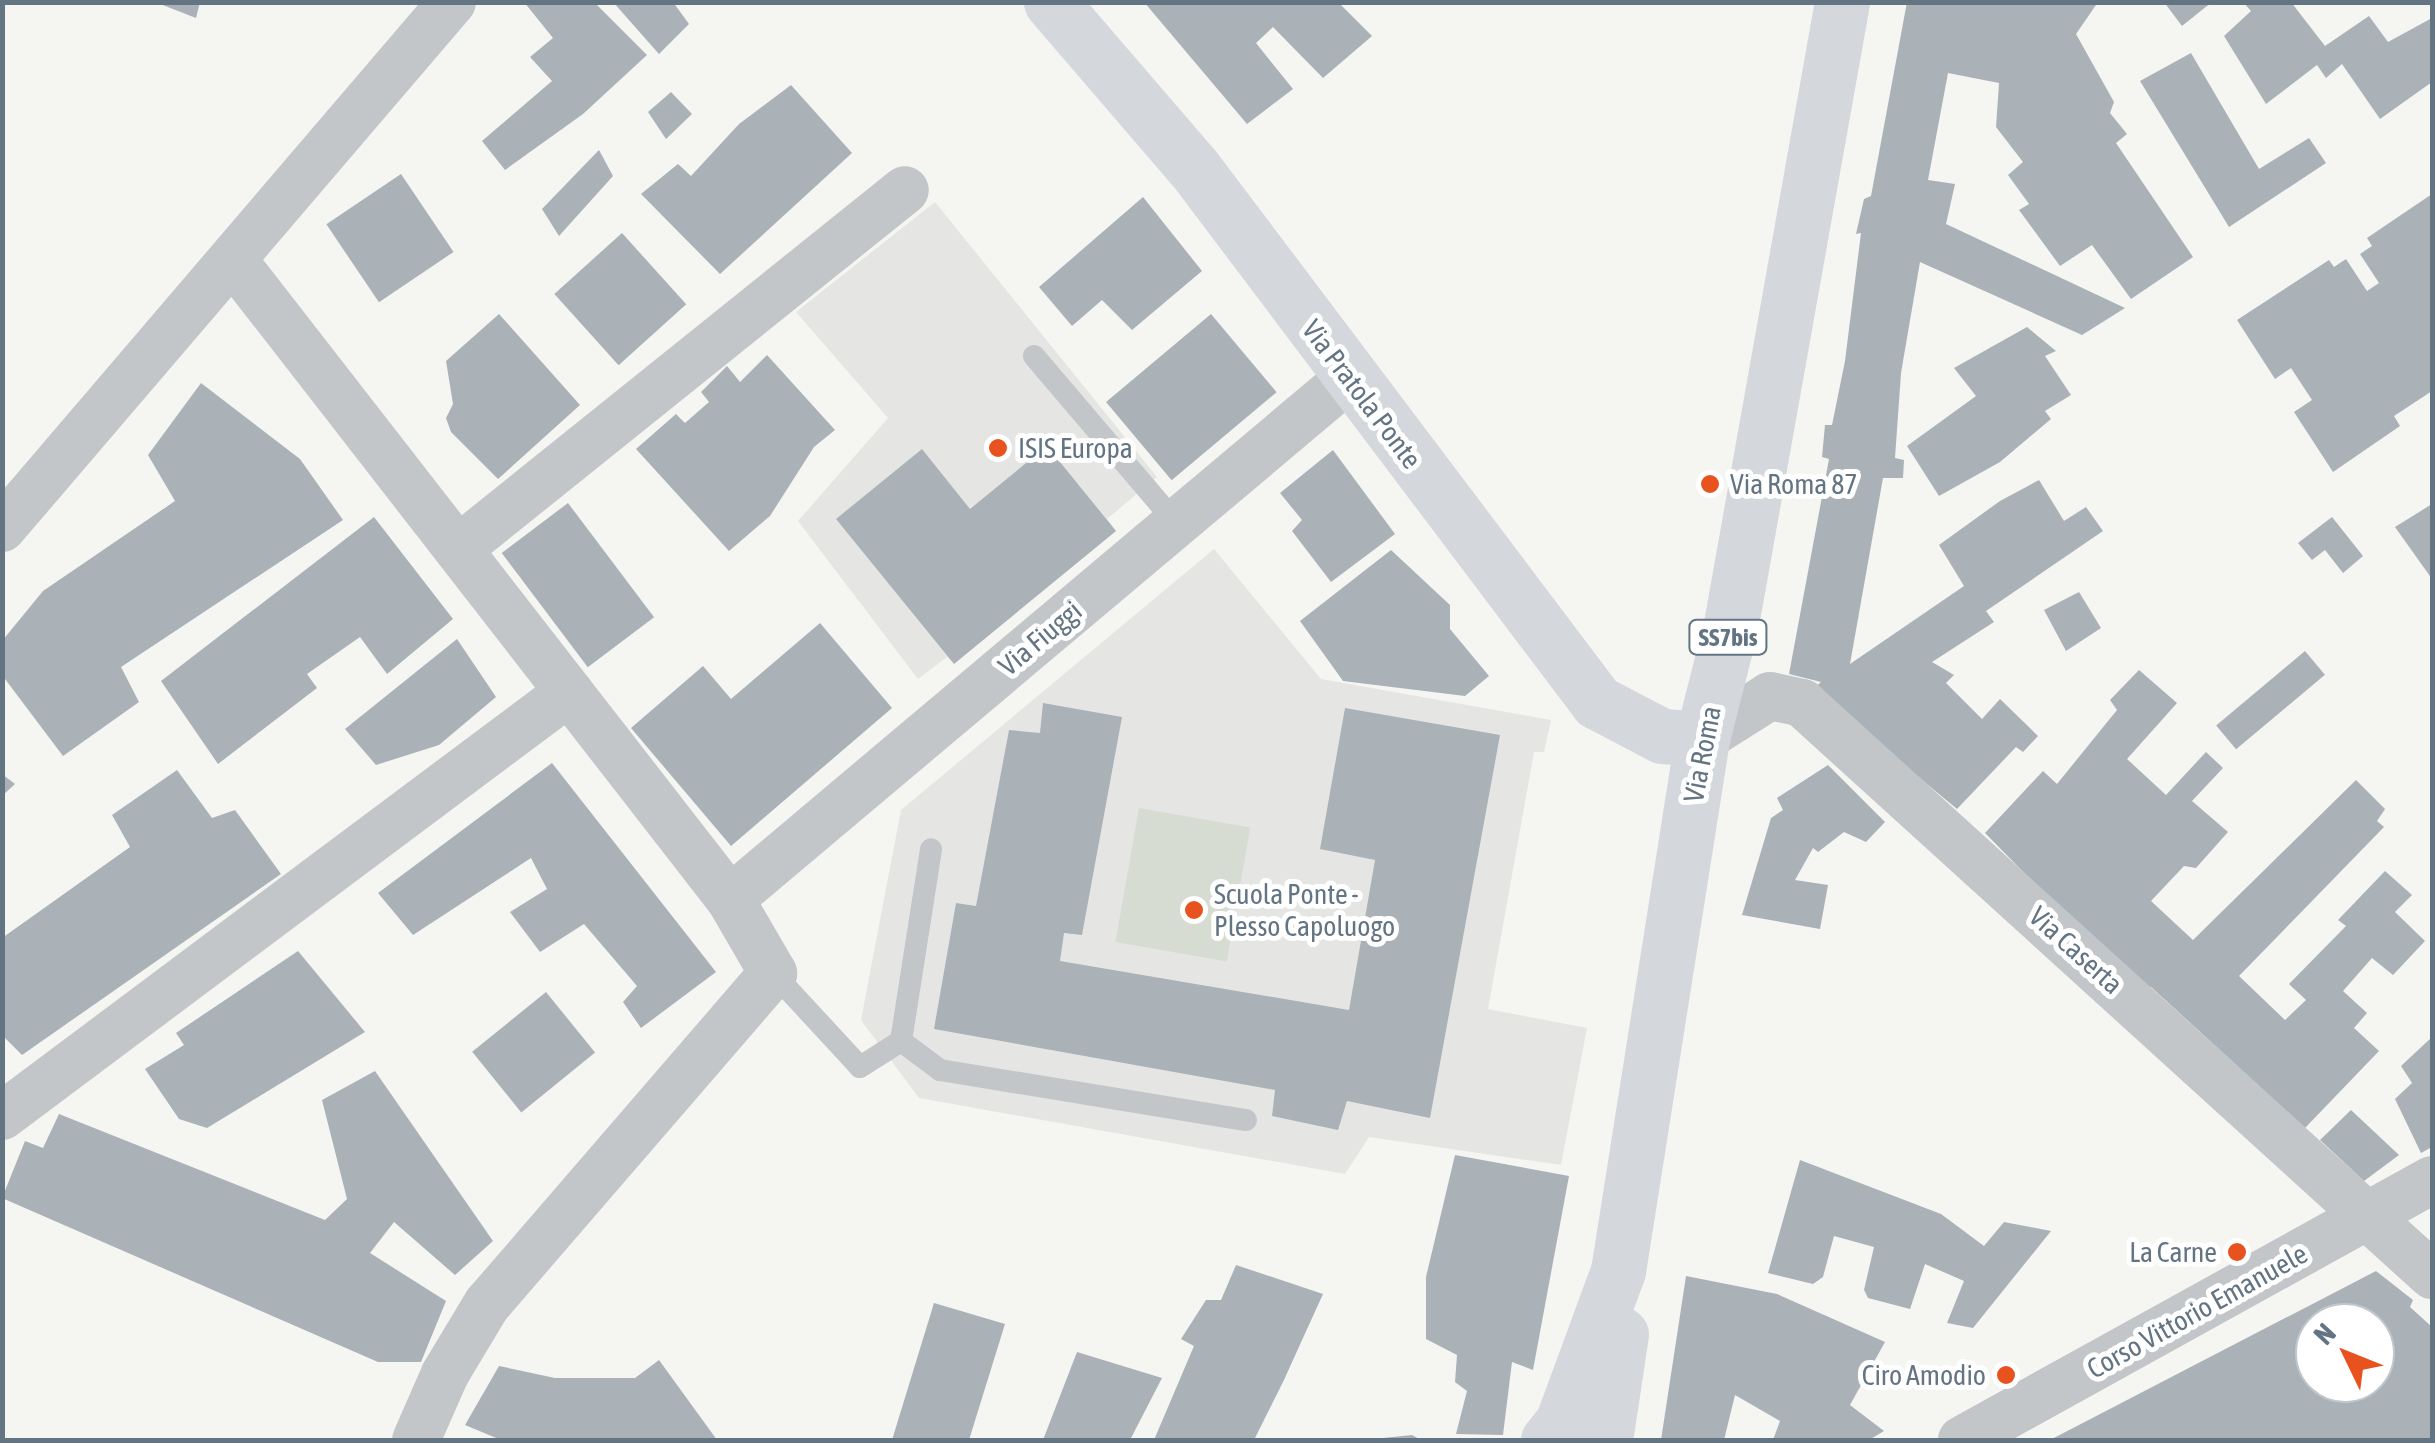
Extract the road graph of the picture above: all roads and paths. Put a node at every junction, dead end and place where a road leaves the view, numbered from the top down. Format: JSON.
{"nodes":[{"id":1,"x":452,"y":2,"type":"edge"},
{"id":2,"x":1051,"y":2,"type":"edge"},
{"id":3,"x":1842,"y":2,"type":"edge"},
{"id":4,"x":914,"y":202,"type":"dead end"},
{"id":5,"x":233,"y":260,"type":"junction"},
{"id":6,"x":1034,"y":356,"type":"dead end"},
{"id":7,"x":1349,"y":378,"type":"junction"},
{"id":8,"x":1177,"y":524,"type":"junction"},
{"id":9,"x":2,"y":528,"type":"edge"},
{"id":10,"x":458,"y":549,"type":"junction"},
{"id":11,"x":569,"y":692,"type":"junction"},
{"id":12,"x":1702,"y":739,"type":"junction"},
{"id":13,"x":931,"y":849,"type":"dead end"},
{"id":14,"x":730,"y":899,"type":"junction"},
{"id":15,"x":773,"y":973,"type":"junction"},
{"id":16,"x":900,"y":1042,"type":"junction"},
{"id":17,"x":2,"y":1116,"type":"edge"},
{"id":18,"x":1246,"y":1120,"type":"dead end"},
{"id":19,"x":2432,"y":1180,"type":"edge"},
{"id":20,"x":2369,"y":1214,"type":"junction"},
{"id":21,"x":1618,"y":1271,"type":"junction"},
{"id":22,"x":2432,"y":1275,"type":"edge"},
{"id":23,"x":416,"y":1440,"type":"edge"},
{"id":24,"x":1548,"y":1440,"type":"edge"},
{"id":25,"x":1605,"y":1440,"type":"edge"},
{"id":26,"x":1962,"y":1440,"type":"edge"}],
"edges":[{"from":1,"to":5,"type":"street"},
{"from":2,"to":7,"type":"main road","name":"Via Pratola Ponte"},
{"from":3,"to":12,"type":"main road","name":"Via Roma","number":"SS7bis"},
{"from":4,"to":10,"type":"street"},
{"from":5,"to":9,"type":"street"},
{"from":5,"to":10,"type":"street"},
{"from":6,"to":8,"type":"lane"},
{"from":7,"to":8,"type":"street","name":"Via Fiuggi"},
{"from":7,"to":12,"type":"main road","name":"Via Pratola Ponte"},
{"from":8,"to":14,"type":"street","name":"Via Fiuggi"},
{"from":10,"to":11,"type":"street"},
{"from":11,"to":14,"type":"street"},
{"from":11,"to":17,"type":"street"},
{"from":12,"to":20,"type":"street","name":"Via Caserta"},
{"from":12,"to":21,"type":"main road","name":"Via Roma","number":"SS7bis"},
{"from":13,"to":16,"type":"lane"},
{"from":14,"to":15,"type":"street"},
{"from":15,"to":16,"type":"lane"},
{"from":15,"to":23,"type":"street"},
{"from":16,"to":18,"type":"lane"},
{"from":19,"to":20,"type":"street","name":"Corso Vittorio Emanuele"},
{"from":20,"to":22,"type":"street","name":"Via Caserta"},
{"from":20,"to":26,"type":"street","name":"Corso Vittorio Emanuele"},
{"from":21,"to":24,"type":"main road","number":"SS7bis"},
{"from":21,"to":25,"type":"main road","number":"SS7bis"}]}
